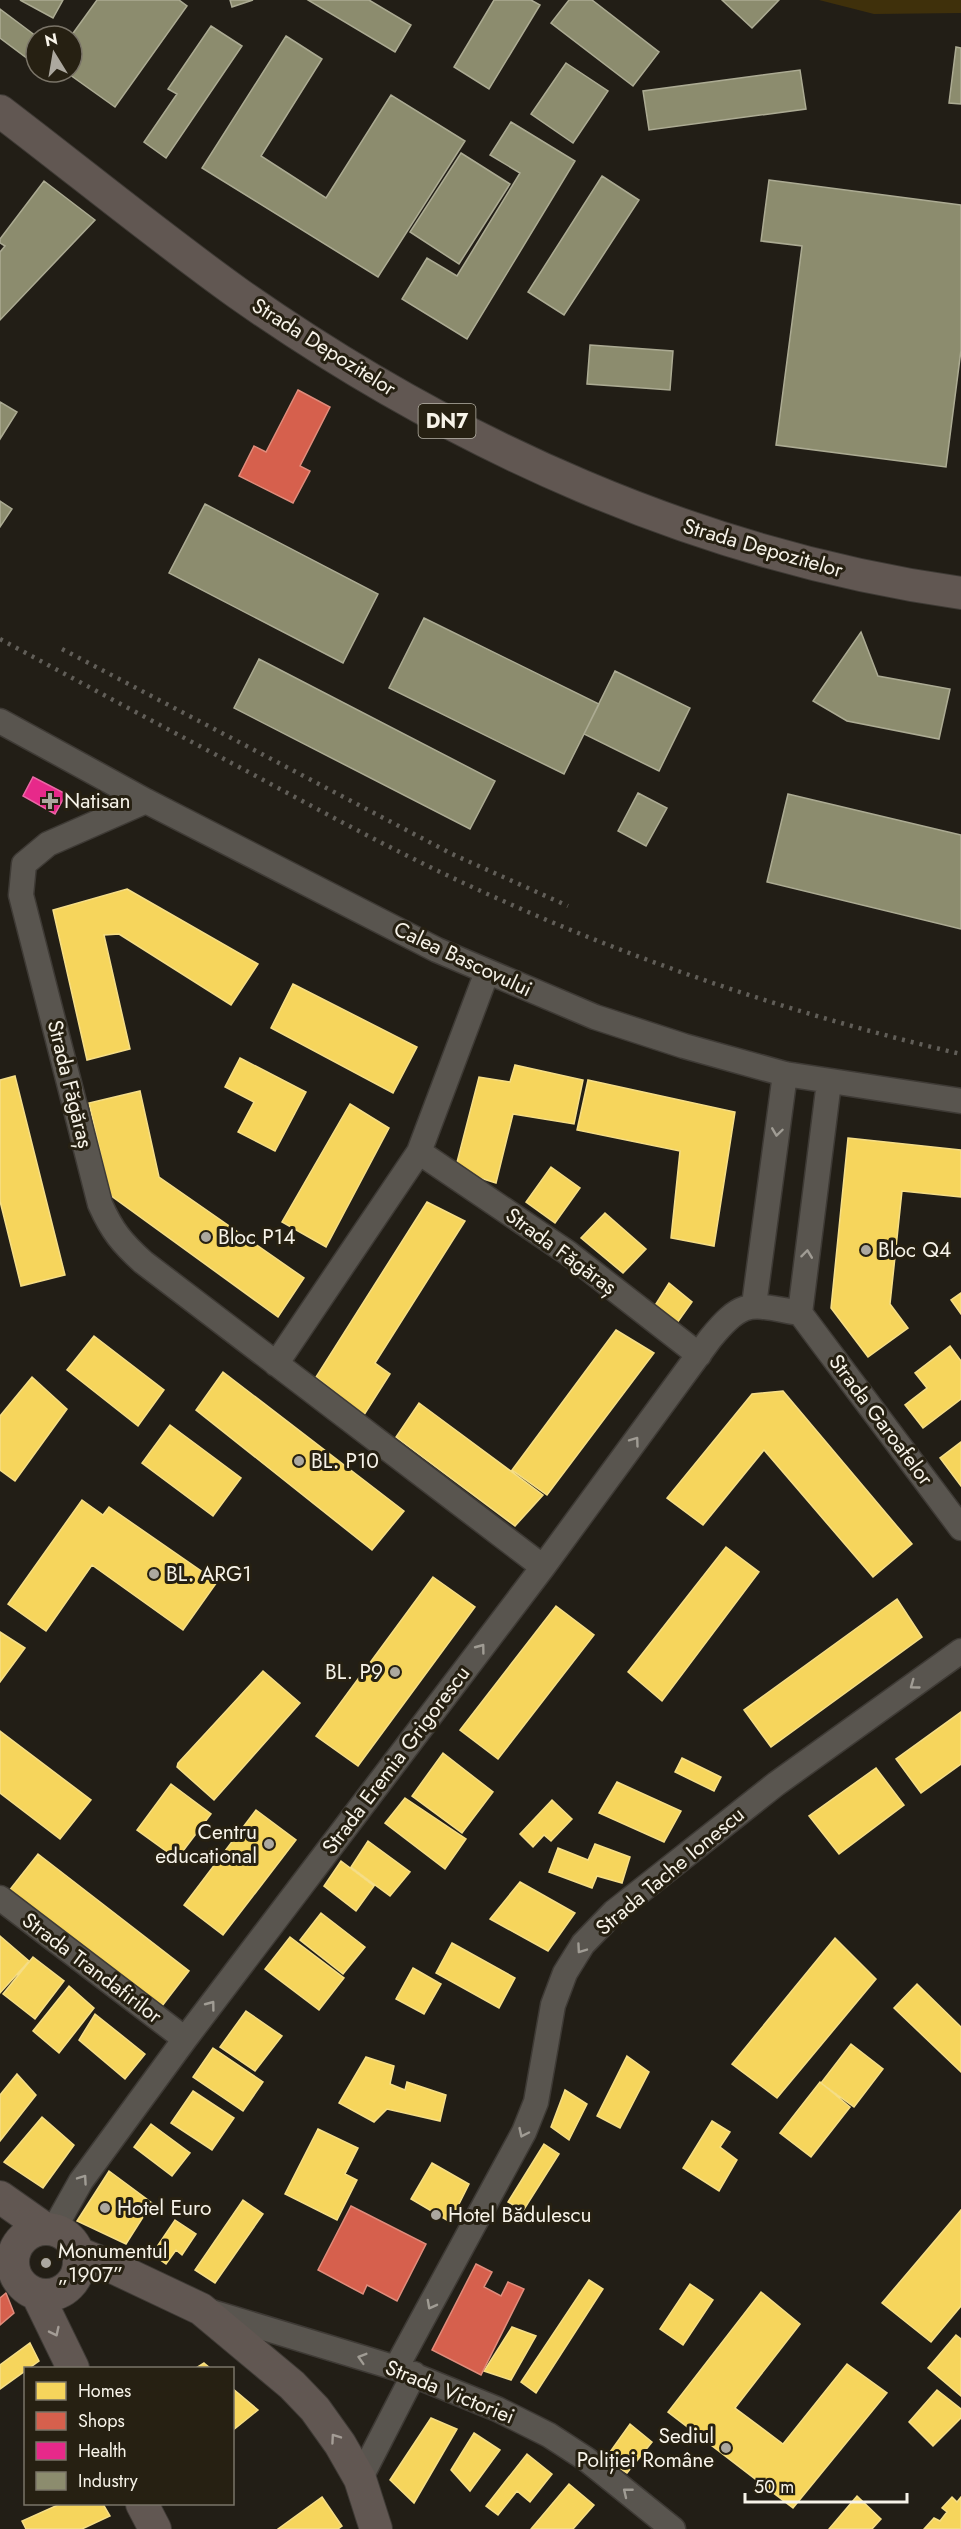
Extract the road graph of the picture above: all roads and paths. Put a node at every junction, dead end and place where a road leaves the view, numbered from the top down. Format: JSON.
{"nodes":[{"id":1,"x":0,"y":111,"type":"edge"},
{"id":2,"x":961,"y":593,"type":"edge"},
{"id":3,"x":0,"y":721,"type":"edge"},
{"id":4,"x":146,"y":801,"type":"junction"},
{"id":5,"x":487,"y":972,"type":"junction"},
{"id":6,"x":785,"y":1074,"type":"junction"},
{"id":7,"x":829,"y":1082,"type":"junction"},
{"id":8,"x":961,"y":1101,"type":"edge"},
{"id":9,"x":419,"y":1152,"type":"junction"},
{"id":10,"x":754,"y":1305,"type":"junction"},
{"id":11,"x":800,"y":1312,"type":"junction"},
{"id":12,"x":699,"y":1355,"type":"junction"},
{"id":13,"x":276,"y":1364,"type":"junction"},
{"id":14,"x":961,"y":1528,"type":"edge"},
{"id":15,"x":543,"y":1567,"type":"junction"},
{"id":16,"x":961,"y":1651,"type":"edge"},
{"id":17,"x":0,"y":1898,"type":"edge"},
{"id":18,"x":185,"y":2039,"type":"junction"},
{"id":19,"x":0,"y":2197,"type":"edge"},
{"id":20,"x":0,"y":2227,"type":"edge"},
{"id":21,"x":49,"y":2229,"type":"junction"},
{"id":22,"x":78,"y":2253,"type":"junction"},
{"id":23,"x":12,"y":2258,"type":"junction"},
{"id":24,"x":37,"y":2294,"type":"junction"},
{"id":25,"x":201,"y":2309,"type":"junction"},
{"id":26,"x":73,"y":2367,"type":"edge"},
{"id":27,"x":405,"y":2371,"type":"junction"},
{"id":28,"x":360,"y":2479,"type":"junction"},
{"id":29,"x":143,"y":2505,"type":"edge"},
{"id":30,"x":155,"y":2529,"type":"edge"},
{"id":31,"x":376,"y":2529,"type":"edge"},
{"id":32,"x":673,"y":2529,"type":"edge"}],
"edges":[{"from":1,"to":2,"type":"main road","name":"Strada Depozitelor","number":"DN7"},
{"from":3,"to":4,"type":"street","name":"Calea Bascovului"},
{"from":4,"to":5,"type":"street","name":"Calea Bascovului"},
{"from":4,"to":13,"type":"street","name":"Strada Făgăraș"},
{"from":5,"to":6,"type":"street","name":"Calea Bascovului"},
{"from":5,"to":9,"type":"street"},
{"from":6,"to":7,"type":"street","name":"Calea Bascovului"},
{"from":6,"to":10,"type":"street","one_way":true},
{"from":7,"to":8,"type":"street","name":"Calea Bascovului"},
{"from":11,"to":7,"type":"street","one_way":true},
{"from":9,"to":12,"type":"street","name":"Strada Făgăraș"},
{"from":9,"to":13,"type":"street"},
{"from":10,"to":11,"type":"street"},
{"from":10,"to":12,"type":"street","name":"Strada Eremia Grigorescu"},
{"from":11,"to":14,"type":"street","name":"Strada Garoafelor"},
{"from":15,"to":12,"type":"street","name":"Strada Eremia Grigorescu","one_way":true},
{"from":13,"to":15,"type":"street","name":"Strada Făgăraș"},
{"from":18,"to":15,"type":"street","name":"Strada Eremia Grigorescu","one_way":true},
{"from":16,"to":27,"type":"street","name":"Strada Tache Ionescu","one_way":true},
{"from":17,"to":18,"type":"street","name":"Strada Trandafirilor"},
{"from":21,"to":18,"type":"street","name":"Strada Eremia Grigorescu","one_way":true},
{"from":19,"to":21,"type":"main road"},
{"from":20,"to":23,"type":"main road"},
{"from":21,"to":22,"type":"main road"},
{"from":21,"to":23,"type":"main road"},
{"from":22,"to":24,"type":"main road"},
{"from":22,"to":25,"type":"main road"},
{"from":23,"to":24,"type":"main road"},
{"from":24,"to":26,"type":"main road","one_way":true},
{"from":27,"to":25,"type":"street","name":"Strada Victoriei","one_way":true},
{"from":28,"to":25,"type":"main road","one_way":true},
{"from":27,"to":28,"type":"street","name":"Strada Tache Ionescu"},
{"from":32,"to":27,"type":"street","name":"Strada Victoriei","one_way":true},
{"from":28,"to":31,"type":"main road"},
{"from":29,"to":30,"type":"main road"}]}
